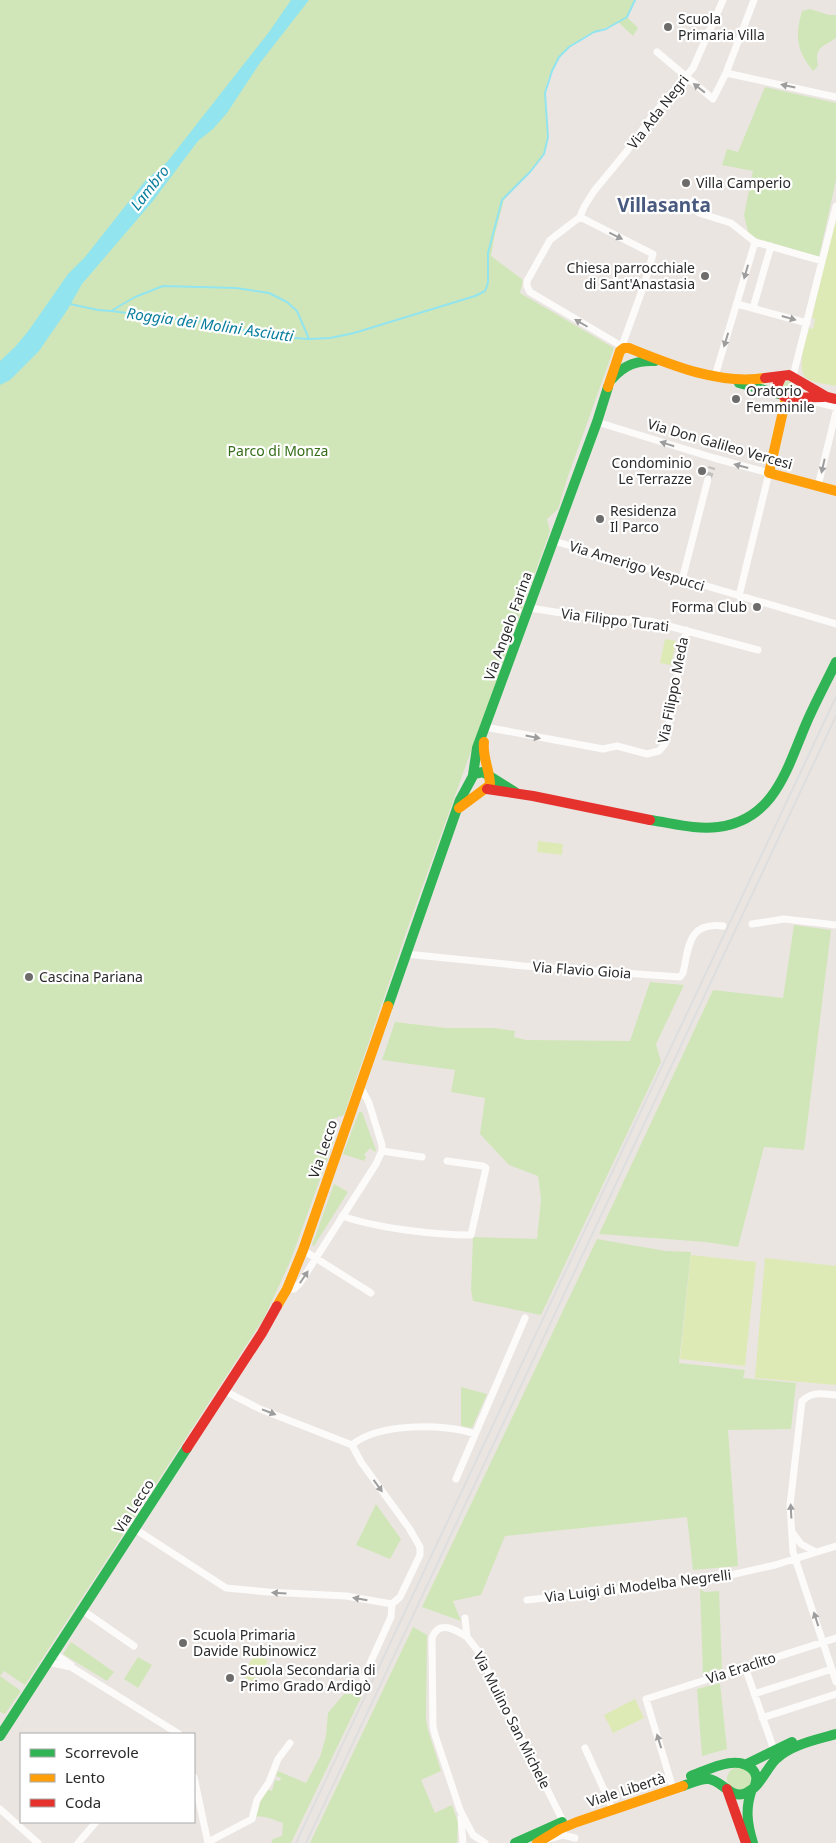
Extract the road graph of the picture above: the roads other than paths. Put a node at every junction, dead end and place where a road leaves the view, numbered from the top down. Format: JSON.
{"nodes":[{"id":1,"x":723,"y":0,"type":"edge"},
{"id":2,"x":754,"y":0,"type":"edge"},
{"id":3,"x":657,"y":52,"type":"dead end"},
{"id":4,"x":726,"y":73,"type":"junction"},
{"id":5,"x":685,"y":77,"type":"junction"},
{"id":6,"x":836,"y":96,"type":"edge"},
{"id":7,"x":836,"y":206,"type":"edge"},
{"id":8,"x":699,"y":213,"type":"dead end"},
{"id":9,"x":580,"y":217,"type":"junction"},
{"id":10,"x":755,"y":242,"type":"junction"},
{"id":11,"x":771,"y":246,"type":"junction"},
{"id":12,"x":822,"y":261,"type":"junction"},
{"id":13,"x":737,"y":304,"type":"junction"},
{"id":14,"x":753,"y":308,"type":"junction"},
{"id":15,"x":806,"y":323,"type":"junction"},
{"id":16,"x":623,"y":351,"type":"junction"},
{"id":17,"x":664,"y":362,"type":"junction"},
{"id":18,"x":631,"y":364,"type":"junction"},
{"id":19,"x":782,"y":376,"type":"junction"},
{"id":20,"x":718,"y":377,"type":"junction"},
{"id":21,"x":795,"y":378,"type":"junction"},
{"id":22,"x":611,"y":381,"type":"junction"},
{"id":23,"x":786,"y":396,"type":"junction"},
{"id":24,"x":831,"y":398,"type":"edge"},
{"id":25,"x":836,"y":407,"type":"edge"},
{"id":26,"x":836,"y":412,"type":"edge"},
{"id":27,"x":597,"y":422,"type":"junction"},
{"id":28,"x":714,"y":458,"type":"junction"},
{"id":29,"x":712,"y":467,"type":"tunnel mouth"},
{"id":30,"x":769,"y":473,"type":"junction"},
{"id":31,"x":708,"y":480,"type":"tunnel mouth"},
{"id":32,"x":818,"y":486,"type":"junction"},
{"id":33,"x":836,"y":491,"type":"edge"},
{"id":34,"x":554,"y":541,"type":"junction"},
{"id":35,"x":682,"y":580,"type":"junction"},
{"id":36,"x":739,"y":596,"type":"junction"},
{"id":37,"x":530,"y":608,"type":"junction"},
{"id":38,"x":836,"y":624,"type":"edge"},
{"id":39,"x":686,"y":630,"type":"junction"},
{"id":40,"x":758,"y":650,"type":"dead end"},
{"id":41,"x":836,"y":662,"type":"edge"},
{"id":42,"x":487,"y":726,"type":"junction"},
{"id":43,"x":473,"y":776,"type":"junction"},
{"id":44,"x":489,"y":776,"type":"junction"},
{"id":45,"x":486,"y":790,"type":"junction"},
{"id":46,"x":515,"y":792,"type":"junction"},
{"id":47,"x":459,"y":808,"type":"junction"},
{"id":48,"x":752,"y":924,"type":"dead end"},
{"id":49,"x":836,"y":925,"type":"edge"},
{"id":50,"x":723,"y":926,"type":"dead end"},
{"id":51,"x":406,"y":954,"type":"junction"},
{"id":52,"x":360,"y":1086,"type":"junction"},
{"id":53,"x":382,"y":1151,"type":"junction"},
{"id":54,"x":422,"y":1156,"type":"dead end"},
{"id":55,"x":446,"y":1161,"type":"dead end"},
{"id":56,"x":342,"y":1216,"type":"junction"},
{"id":57,"x":303,"y":1250,"type":"junction"},
{"id":58,"x":316,"y":1258,"type":"junction"},
{"id":59,"x":287,"y":1289,"type":"junction"},
{"id":60,"x":371,"y":1293,"type":"dead end"},
{"id":61,"x":525,"y":1318,"type":"dead end"},
{"id":62,"x":225,"y":1391,"type":"junction"},
{"id":63,"x":836,"y":1395,"type":"edge"},
{"id":64,"x":475,"y":1434,"type":"junction"},
{"id":65,"x":352,"y":1445,"type":"junction"},
{"id":66,"x":456,"y":1479,"type":"dead end"},
{"id":67,"x":135,"y":1529,"type":"junction"},
{"id":68,"x":792,"y":1532,"type":"junction"},
{"id":69,"x":836,"y":1546,"type":"edge"},
{"id":70,"x":816,"y":1552,"type":"junction"},
{"id":71,"x":796,"y":1559,"type":"junction"},
{"id":72,"x":527,"y":1600,"type":"dead end"},
{"id":73,"x":392,"y":1604,"type":"junction"},
{"id":74,"x":82,"y":1610,"type":"junction"},
{"id":75,"x":465,"y":1618,"type":"dead end"},
{"id":76,"x":467,"y":1638,"type":"junction"},
{"id":77,"x":836,"y":1638,"type":"edge"},
{"id":78,"x":823,"y":1642,"type":"junction"},
{"id":79,"x":134,"y":1646,"type":"dead end"},
{"id":80,"x":51,"y":1657,"type":"junction"},
{"id":81,"x":745,"y":1667,"type":"junction"},
{"id":82,"x":832,"y":1669,"type":"junction"},
{"id":83,"x":363,"y":1679,"type":"dead end"},
{"id":84,"x":836,"y":1682,"type":"edge"},
{"id":85,"x":754,"y":1694,"type":"junction"},
{"id":86,"x":836,"y":1694,"type":"edge"},
{"id":87,"x":762,"y":1718,"type":"junction"},
{"id":88,"x":836,"y":1727,"type":"edge"},
{"id":89,"x":175,"y":1733,"type":"edge"},
{"id":90,"x":836,"y":1734,"type":"edge"},
{"id":91,"x":0,"y":1736,"type":"edge"},
{"id":92,"x":290,"y":1743,"type":"dead end"},
{"id":93,"x":585,"y":1748,"type":"dead end"},
{"id":94,"x":774,"y":1750,"type":"junction"},
{"id":95,"x":742,"y":1763,"type":"junction"},
{"id":96,"x":195,"y":1782,"type":"edge"},
{"id":97,"x":672,"y":1782,"type":"junction"},
{"id":98,"x":753,"y":1788,"type":"junction"},
{"id":99,"x":726,"y":1789,"type":"junction"},
{"id":100,"x":610,"y":1803,"type":"junction"},
{"id":101,"x":0,"y":1809,"type":"edge"},
{"id":102,"x":460,"y":1810,"type":"junction"},
{"id":103,"x":95,"y":1823,"type":"edge"},
{"id":104,"x":566,"y":1823,"type":"junction"},
{"id":105,"x":576,"y":1840,"type":"edge"},
{"id":106,"x":208,"y":1842,"type":"edge"},
{"id":107,"x":538,"y":1842,"type":"edge"},
{"id":108,"x":38,"y":1843,"type":"edge"},
{"id":109,"x":78,"y":1843,"type":"edge"},
{"id":110,"x":463,"y":1843,"type":"edge"},
{"id":111,"x":485,"y":1843,"type":"edge"},
{"id":112,"x":515,"y":1843,"type":"edge"},
{"id":113,"x":746,"y":1843,"type":"edge"},
{"id":114,"x":753,"y":1843,"type":"edge"}],
"edges":[{"from":1,"to":5,"type":"street","name":"Via Ada Negri"},
{"from":2,"to":4,"type":"street"},
{"from":3,"to":5,"type":"street"},
{"from":4,"to":5,"type":"street","one_way":true},
{"from":6,"to":4,"type":"street","one_way":true},
{"from":5,"to":9,"type":"street","name":"Via Ada Negri"},
{"from":7,"to":12,"type":"street"},
{"from":8,"to":10,"type":"street"},
{"from":9,"to":16,"type":"street","one_way":true},
{"from":16,"to":9,"type":"street","one_way":true},
{"from":10,"to":11,"type":"street"},
{"from":10,"to":13,"type":"street","one_way":true},
{"from":11,"to":12,"type":"street"},
{"from":11,"to":14,"type":"street"},
{"from":12,"to":15,"type":"street"},
{"from":13,"to":14,"type":"street"},
{"from":13,"to":20,"type":"street","one_way":true},
{"from":14,"to":15,"type":"street","one_way":true},
{"from":15,"to":21,"type":"street"},
{"from":16,"to":17,"type":"main road"},
{"from":16,"to":18,"type":"main road"},
{"from":16,"to":18,"type":"main road"},
{"from":16,"to":22,"type":"main road","name":"Via Angelo Farina"},
{"from":17,"to":18,"type":"main road"},
{"from":17,"to":20,"type":"main road"},
{"from":18,"to":22,"type":"main road"},
{"from":19,"to":20,"type":"main road"},
{"from":19,"to":21,"type":"main road"},
{"from":19,"to":23,"type":"main road"},
{"from":20,"to":23,"type":"main road"},
{"from":21,"to":23,"type":"main road"},
{"from":21,"to":24,"type":"main road"},
{"from":22,"to":27,"type":"main road","name":"Via Angelo Farina"},
{"from":23,"to":24,"type":"main road"},
{"from":23,"to":25,"type":"street"},
{"from":23,"to":30,"type":"main road"},
{"from":26,"to":32,"type":"street","one_way":true},
{"from":28,"to":27,"type":"street","name":"Via Don Galileo Vercesi","one_way":true},
{"from":27,"to":34,"type":"main road","name":"Via Angelo Farina"},
{"from":28,"to":29,"type":"street"},
{"from":30,"to":28,"type":"street","name":"Via Don Galileo Vercesi","one_way":true},
{"from":30,"to":32,"type":"main road","name":"Via Don Galileo Vercesi"},
{"from":30,"to":36,"type":"street"},
{"from":31,"to":35,"type":"street"},
{"from":32,"to":33,"type":"main road","name":"Via Don Galileo Vercesi"},
{"from":34,"to":35,"type":"street","name":"Via Amerigo Vespucci"},
{"from":34,"to":37,"type":"main road","name":"Via Angelo Farina"},
{"from":35,"to":36,"type":"street","name":"Via Amerigo Vespucci"},
{"from":36,"to":38,"type":"street","name":"Via Amerigo Vespucci"},
{"from":37,"to":39,"type":"street","name":"Via Filippo Turati"},
{"from":37,"to":42,"type":"main road","name":"Via Angelo Farina"},
{"from":39,"to":40,"type":"street","name":"Via Filippo Turati"},
{"from":42,"to":39,"type":"street","name":"Via Filippo Meda","one_way":true},
{"from":41,"to":46,"type":"main road"},
{"from":42,"to":43,"type":"main road","name":"Via Angelo Farina"},
{"from":42,"to":44,"type":"main road","name":"Via Angelo Farina"},
{"from":43,"to":44,"type":"main road"},
{"from":43,"to":45,"type":"main road"},
{"from":43,"to":47,"type":"main road","name":"Via Angelo Farina"},
{"from":44,"to":45,"type":"main road"},
{"from":44,"to":46,"type":"main road"},
{"from":45,"to":46,"type":"main road"},
{"from":45,"to":47,"type":"main road"},
{"from":47,"to":51,"type":"main road","name":"Via Angelo Farina"},
{"from":48,"to":49,"type":"street"},
{"from":50,"to":51,"type":"street","name":"Via Flavio Gioia"},
{"from":51,"to":52,"type":"main road","name":"Via Lecco"},
{"from":52,"to":53,"type":"street"},
{"from":52,"to":57,"type":"main road","name":"Via Lecco"},
{"from":53,"to":54,"type":"street"},
{"from":53,"to":56,"type":"street","name":"Via Lecco"},
{"from":55,"to":56,"type":"street"},
{"from":56,"to":58,"type":"street","name":"Via Lecco"},
{"from":57,"to":58,"type":"street"},
{"from":57,"to":59,"type":"main road","name":"Via Lecco"},
{"from":59,"to":58,"type":"street","name":"Via Lecco","one_way":true},
{"from":58,"to":60,"type":"street"},
{"from":59,"to":62,"type":"main road","name":"Via Lecco"},
{"from":61,"to":64,"type":"street"},
{"from":62,"to":65,"type":"street","one_way":true},
{"from":62,"to":67,"type":"main road","name":"Via Lecco"},
{"from":68,"to":63,"type":"street","one_way":true},
{"from":64,"to":65,"type":"street"},
{"from":64,"to":66,"type":"street"},
{"from":65,"to":73,"type":"street","one_way":true},
{"from":73,"to":67,"type":"street","one_way":true},
{"from":67,"to":74,"type":"main road","name":"Via Lecco"},
{"from":68,"to":70,"type":"street"},
{"from":68,"to":71,"type":"street"},
{"from":69,"to":70,"type":"street","name":"Via Luigi di Modelba Negrelli"},
{"from":70,"to":71,"type":"street","name":"Via Luigi di Modelba Negrelli"},
{"from":71,"to":72,"type":"street","name":"Via Luigi di Modelba Negrelli"},
{"from":78,"to":71,"type":"street","one_way":true},
{"from":73,"to":83,"type":"street"},
{"from":74,"to":79,"type":"street"},
{"from":74,"to":80,"type":"main road","name":"Via Lecco"},
{"from":75,"to":76,"type":"street","name":"Via Mulino San Michele"},
{"from":76,"to":102,"type":"street"},
{"from":76,"to":104,"type":"street","name":"Via Mulino San Michele"},
{"from":77,"to":78,"type":"street","name":"Via Eraclito"},
{"from":78,"to":81,"type":"street","name":"Via Eraclito"},
{"from":78,"to":82,"type":"street"},
{"from":80,"to":89,"type":"street"},
{"from":80,"to":91,"type":"main road","name":"Via Lecco"},
{"from":81,"to":85,"type":"street"},
{"from":97,"to":81,"type":"street","name":"Via Eraclito","one_way":true},
{"from":82,"to":84,"type":"street"},
{"from":82,"to":85,"type":"street"},
{"from":85,"to":87,"type":"street"},
{"from":86,"to":87,"type":"street"},
{"from":87,"to":94,"type":"street"},
{"from":88,"to":94,"type":"main road","name":"Viale Libertà"},
{"from":90,"to":98,"type":"main road"},
{"from":92,"to":106,"type":"street"},
{"from":93,"to":100,"type":"street","name":"Viale Libertà"},
{"from":94,"to":95,"type":"main road","name":"Viale Libertà"},
{"from":95,"to":97,"type":"main road","name":"Viale Libertà"},
{"from":95,"to":98,"type":"main road"},
{"from":95,"to":99,"type":"main road","name":"Viale Libertà"},
{"from":96,"to":106,"type":"street"},
{"from":97,"to":100,"type":"main road","name":"Viale Libertà"},
{"from":98,"to":99,"type":"main road","name":"Viale Libertà"},
{"from":98,"to":114,"type":"main road"},
{"from":99,"to":104,"type":"main road","name":"Viale Libertà"},
{"from":99,"to":113,"type":"main road"},
{"from":100,"to":104,"type":"main road","name":"Viale Libertà"},
{"from":101,"to":108,"type":"street"},
{"from":102,"to":110,"type":"street"},
{"from":102,"to":111,"type":"street"},
{"from":103,"to":109,"type":"street"},
{"from":104,"to":105,"type":"street","name":"Via Mulino San Michele"},
{"from":104,"to":107,"type":"main road","name":"Viale Libertà"},
{"from":104,"to":112,"type":"main road","name":"Viale Libertà"},
{"from":105,"to":107,"type":"street"}]}
